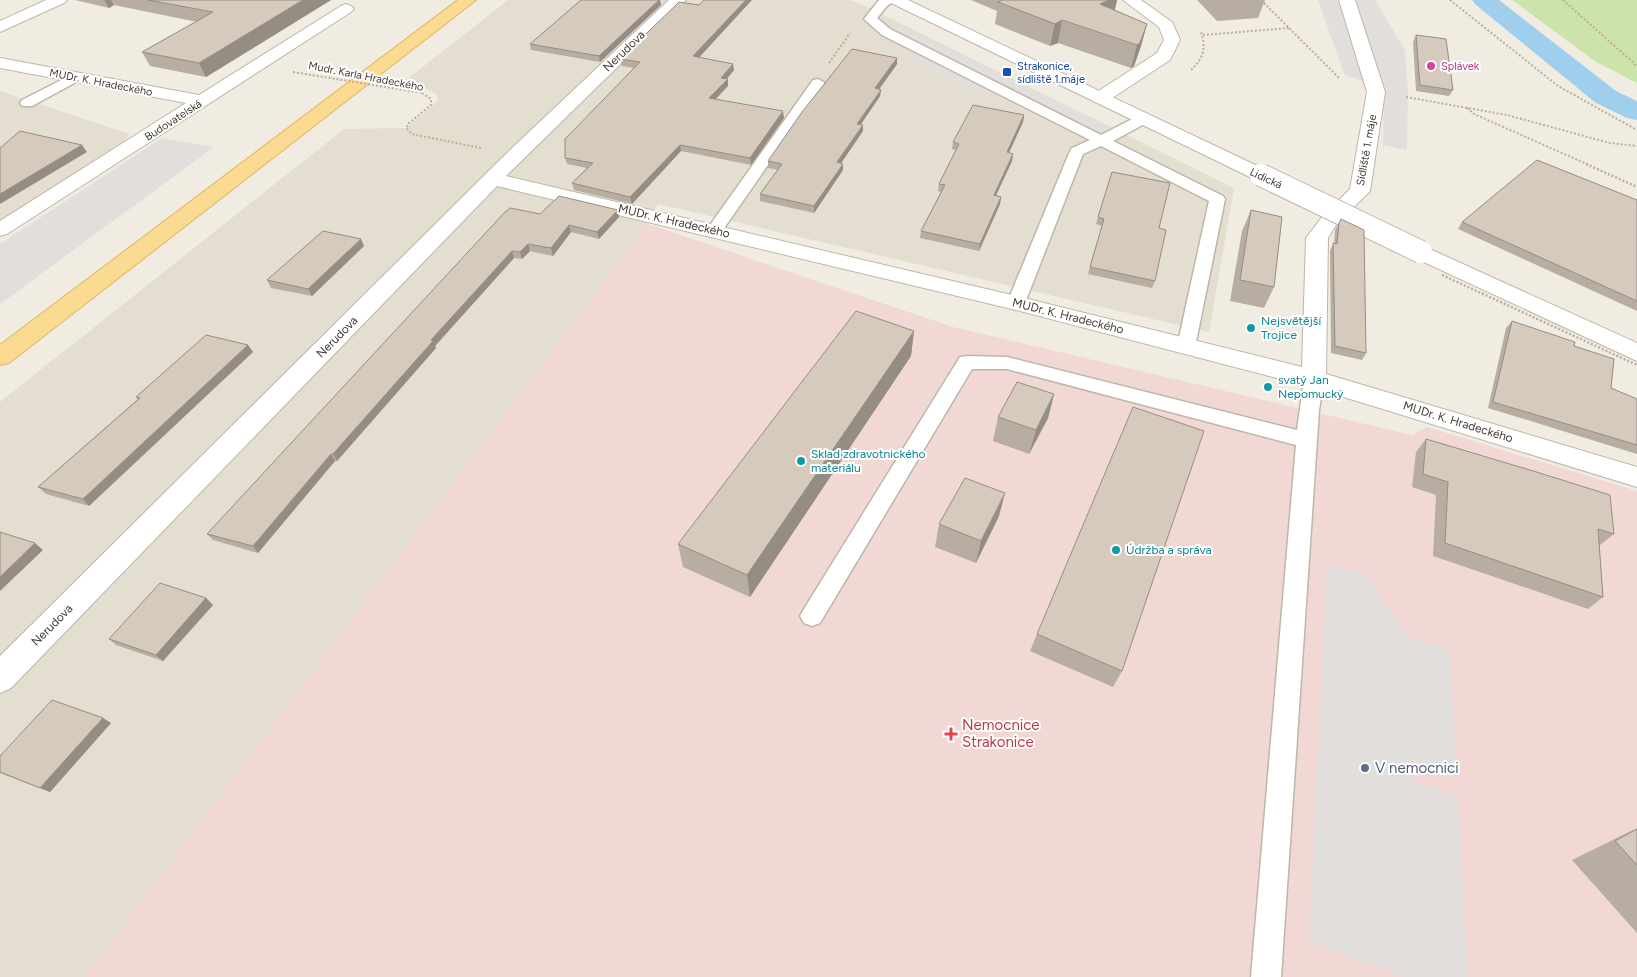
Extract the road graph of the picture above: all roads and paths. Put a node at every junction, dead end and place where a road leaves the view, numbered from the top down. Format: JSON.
{"nodes":[{"id":1,"x":59,"y":0,"type":"edge"},
{"id":2,"x":468,"y":0,"type":"edge"},
{"id":3,"x":678,"y":0,"type":"edge"},
{"id":4,"x":889,"y":0,"type":"edge"},
{"id":5,"x":896,"y":0,"type":"edge"},
{"id":6,"x":1131,"y":0,"type":"edge"},
{"id":7,"x":1261,"y":0,"type":"edge"},
{"id":8,"x":1346,"y":0,"type":"edge"},
{"id":9,"x":1450,"y":0,"type":"edge"},
{"id":10,"x":1562,"y":0,"type":"edge"},
{"id":11,"x":346,"y":9,"type":"dead end"},
{"id":12,"x":870,"y":19,"type":"junction"},
{"id":13,"x":0,"y":27,"type":"edge"},
{"id":14,"x":1289,"y":28,"type":"junction"},
{"id":15,"x":1203,"y":35,"type":"dead end"},
{"id":16,"x":0,"y":63,"type":"edge"},
{"id":17,"x":1637,"y":66,"type":"edge"},
{"id":18,"x":293,"y":72,"type":"dead end"},
{"id":19,"x":75,"y":77,"type":"junction"},
{"id":20,"x":818,"y":83,"type":"joint"},
{"id":21,"x":1376,"y":92,"type":"junction"},
{"id":22,"x":1100,"y":98,"type":"junction"},
{"id":23,"x":202,"y":101,"type":"junction"},
{"id":24,"x":27,"y":103,"type":"dead end"},
{"id":25,"x":1467,"y":107,"type":"junction"},
{"id":26,"x":1143,"y":119,"type":"junction"},
{"id":27,"x":1637,"y":130,"type":"edge"},
{"id":28,"x":1101,"y":142,"type":"junction"},
{"id":29,"x":1637,"y":146,"type":"edge"},
{"id":30,"x":516,"y":155,"type":"junction"},
{"id":31,"x":492,"y":179,"type":"junction"},
{"id":32,"x":1637,"y":187,"type":"edge"},
{"id":33,"x":0,"y":230,"type":"edge"},
{"id":34,"x":714,"y":231,"type":"junction"},
{"id":35,"x":1016,"y":303,"type":"junction"},
{"id":36,"x":1186,"y":347,"type":"junction"},
{"id":37,"x":1637,"y":352,"type":"edge"},
{"id":38,"x":0,"y":358,"type":"edge"},
{"id":39,"x":1314,"y":379,"type":"junction"},
{"id":40,"x":1308,"y":440,"type":"junction"},
{"id":41,"x":1637,"y":477,"type":"edge"},
{"id":42,"x":812,"y":616,"type":"dead end"},
{"id":43,"x":0,"y":678,"type":"edge"},
{"id":44,"x":1267,"y":977,"type":"edge"}],
"edges":[{"from":1,"to":13,"type":"street"},
{"from":2,"to":38,"type":"main road"},
{"from":3,"to":30,"type":"street","name":"Nerudova"},
{"from":4,"to":12,"type":"lane"},
{"from":5,"to":22,"type":"street","name":"Lidická"},
{"from":6,"to":22,"type":"street"},
{"from":7,"to":14,"type":"path"},
{"from":8,"to":21,"type":"street","name":"Sídliště 1. máje"},
{"from":9,"to":27,"type":"path"},
{"from":10,"to":17,"type":"path"},
{"from":11,"to":23,"type":"street","name":"Budovatelská"},
{"from":12,"to":20,"type":"path"},
{"from":12,"to":28,"type":"lane"},
{"from":14,"to":15,"type":"path"},
{"from":14,"to":21,"type":"path"},
{"from":16,"to":19,"type":"street","name":"MUDr. K. Hradeckého"},
{"from":18,"to":30,"type":"path","name":"Mudr. Karla Hradeckého","bridge":true},
{"from":19,"to":23,"type":"street","name":"MUDr. K. Hradeckého"},
{"from":19,"to":24,"type":"lane"},
{"from":20,"to":34,"type":"lane"},
{"from":21,"to":25,"type":"path"},
{"from":21,"to":39,"type":"street","name":"Sídliště 1. máje"},
{"from":22,"to":26,"type":"street","name":"Lidická"},
{"from":23,"to":33,"type":"street","name":"Budovatelská"},
{"from":25,"to":29,"type":"path"},
{"from":25,"to":32,"type":"path"},
{"from":26,"to":28,"type":"lane"},
{"from":26,"to":37,"type":"street","name":"Lidická","bridge":true},
{"from":28,"to":35,"type":"lane"},
{"from":28,"to":36,"type":"lane"},
{"from":30,"to":31,"type":"street","name":"Nerudova"},
{"from":31,"to":34,"type":"street","name":"MUDr. K. Hradeckého"},
{"from":31,"to":43,"type":"street","name":"Nerudova"},
{"from":34,"to":35,"type":"street","name":"MUDr. K. Hradeckého"},
{"from":35,"to":36,"type":"street","name":"MUDr. K. Hradeckého"},
{"from":36,"to":39,"type":"street","name":"MUDr. K. Hradeckého"},
{"from":39,"to":40,"type":"lane"},
{"from":39,"to":41,"type":"street","name":"MUDr. K. Hradeckého"},
{"from":40,"to":42,"type":"lane"},
{"from":40,"to":44,"type":"lane"}]}
